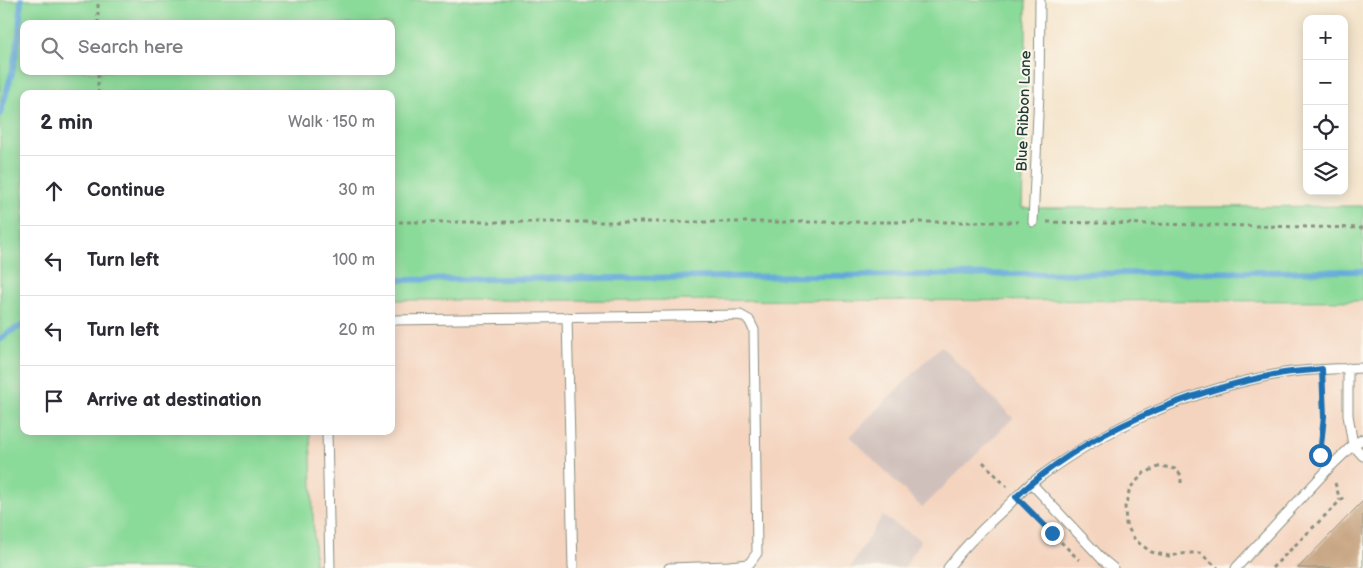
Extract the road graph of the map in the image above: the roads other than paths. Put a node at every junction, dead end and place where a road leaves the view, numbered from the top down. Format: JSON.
{"nodes":[{"id":1,"x":1040,"y":0,"type":"edge"},
{"id":2,"x":1033,"y":222,"type":"road end"},
{"id":3,"x":567,"y":317,"type":"junction"},
{"id":4,"x":395,"y":320,"type":"edge"},
{"id":5,"x":1348,"y":368,"type":"junction"},
{"id":6,"x":1363,"y":368,"type":"edge"},
{"id":7,"x":327,"y":435,"type":"edge"},
{"id":8,"x":1363,"y":439,"type":"edge"},
{"id":9,"x":1353,"y":445,"type":"junction"},
{"id":10,"x":1363,"y":456,"type":"edge"},
{"id":11,"x":1031,"y":483,"type":"junction"},
{"id":12,"x":330,"y":568,"type":"edge"},
{"id":13,"x":573,"y":568,"type":"edge"},
{"id":14,"x":669,"y":568,"type":"edge"},
{"id":15,"x":948,"y":568,"type":"edge"},
{"id":16,"x":1113,"y":568,"type":"edge"},
{"id":17,"x":1236,"y":568,"type":"edge"}],
"edges":[{"from":1,"to":2,"type":"lane","name":"Blue Ribbon Lane"},
{"from":3,"to":4,"type":"lane"},
{"from":3,"to":13,"type":"lane"},
{"from":3,"to":14,"type":"lane"},
{"from":5,"to":6,"type":"lane"},
{"from":5,"to":9,"type":"lane"},
{"from":5,"to":11,"type":"lane"},
{"from":7,"to":12,"type":"lane"},
{"from":8,"to":9,"type":"lane"},
{"from":9,"to":10,"type":"lane"},
{"from":9,"to":17,"type":"lane"},
{"from":11,"to":15,"type":"lane"},
{"from":11,"to":16,"type":"lane"}]}
